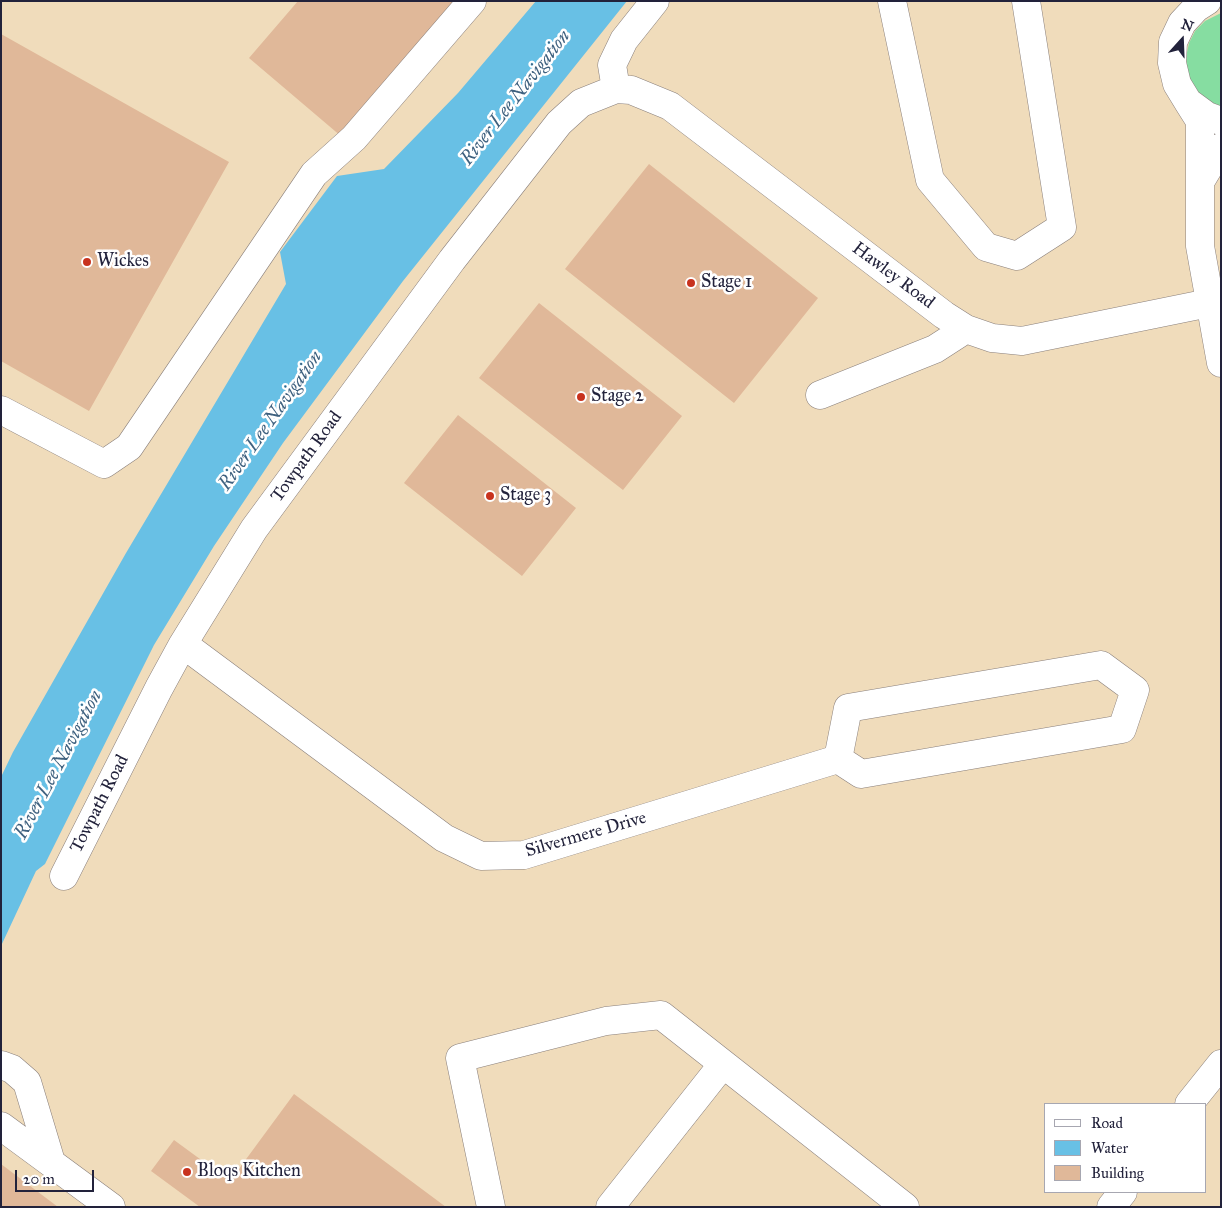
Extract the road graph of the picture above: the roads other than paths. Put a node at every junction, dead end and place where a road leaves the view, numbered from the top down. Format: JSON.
{"nodes":[{"id":1,"x":472,"y":1,"type":"edge"},
{"id":2,"x":655,"y":1,"type":"edge"},
{"id":3,"x":892,"y":1,"type":"edge"},
{"id":4,"x":1026,"y":1,"type":"edge"},
{"id":5,"x":1200,"y":3,"type":"edge"},
{"id":6,"x":616,"y":89,"type":"junction"},
{"id":7,"x":1188,"y":102,"type":"junction"},
{"id":8,"x":1221,"y":120,"type":"edge"},
{"id":9,"x":1221,"y":147,"type":"edge"},
{"id":10,"x":1199,"y":183,"type":"junction"},
{"id":11,"x":1209,"y":303,"type":"junction"},
{"id":12,"x":966,"y":329,"type":"junction"},
{"id":13,"x":1221,"y":363,"type":"edge"},
{"id":14,"x":820,"y":395,"type":"dead end"},
{"id":15,"x":1,"y":410,"type":"edge"},
{"id":16,"x":183,"y":644,"type":"junction"},
{"id":17,"x":838,"y":759,"type":"junction"},
{"id":18,"x":64,"y":876,"type":"dead end"},
{"id":19,"x":723,"y":1064,"type":"junction"},
{"id":20,"x":1221,"y":1064,"type":"edge"},
{"id":21,"x":1,"y":1065,"type":"edge"},
{"id":22,"x":1190,"y":1103,"type":"edge"},
{"id":23,"x":1,"y":1126,"type":"edge"},
{"id":24,"x":51,"y":1162,"type":"junction"},
{"id":25,"x":1122,"y":1193,"type":"edge"},
{"id":26,"x":111,"y":1207,"type":"edge"},
{"id":27,"x":491,"y":1207,"type":"edge"},
{"id":28,"x":610,"y":1207,"type":"edge"},
{"id":29,"x":905,"y":1207,"type":"edge"},
{"id":30,"x":1111,"y":1207,"type":"edge"}],
"edges":[{"from":1,"to":15,"type":"street"},
{"from":2,"to":6,"type":"street"},
{"from":3,"to":4,"type":"street"},
{"from":5,"to":7,"type":"street"},
{"from":6,"to":12,"type":"street","name":"Hawley Road"},
{"from":6,"to":16,"type":"street","name":"Towpath Road"},
{"from":7,"to":8,"type":"street"},
{"from":7,"to":10,"type":"street"},
{"from":9,"to":10,"type":"street"},
{"from":10,"to":11,"type":"street"},
{"from":11,"to":12,"type":"street","name":"Hawley Road"},
{"from":11,"to":13,"type":"street"},
{"from":12,"to":14,"type":"street"},
{"from":16,"to":17,"type":"street","name":"Silvermere Drive"},
{"from":16,"to":18,"type":"street","name":"Towpath Road"},
{"from":17,"to":17,"type":"street"},
{"from":19,"to":27,"type":"street"},
{"from":19,"to":28,"type":"street"},
{"from":19,"to":29,"type":"street"},
{"from":20,"to":22,"type":"street"},
{"from":21,"to":24,"type":"street"},
{"from":23,"to":24,"type":"street"},
{"from":24,"to":26,"type":"street"},
{"from":25,"to":30,"type":"street"}]}
